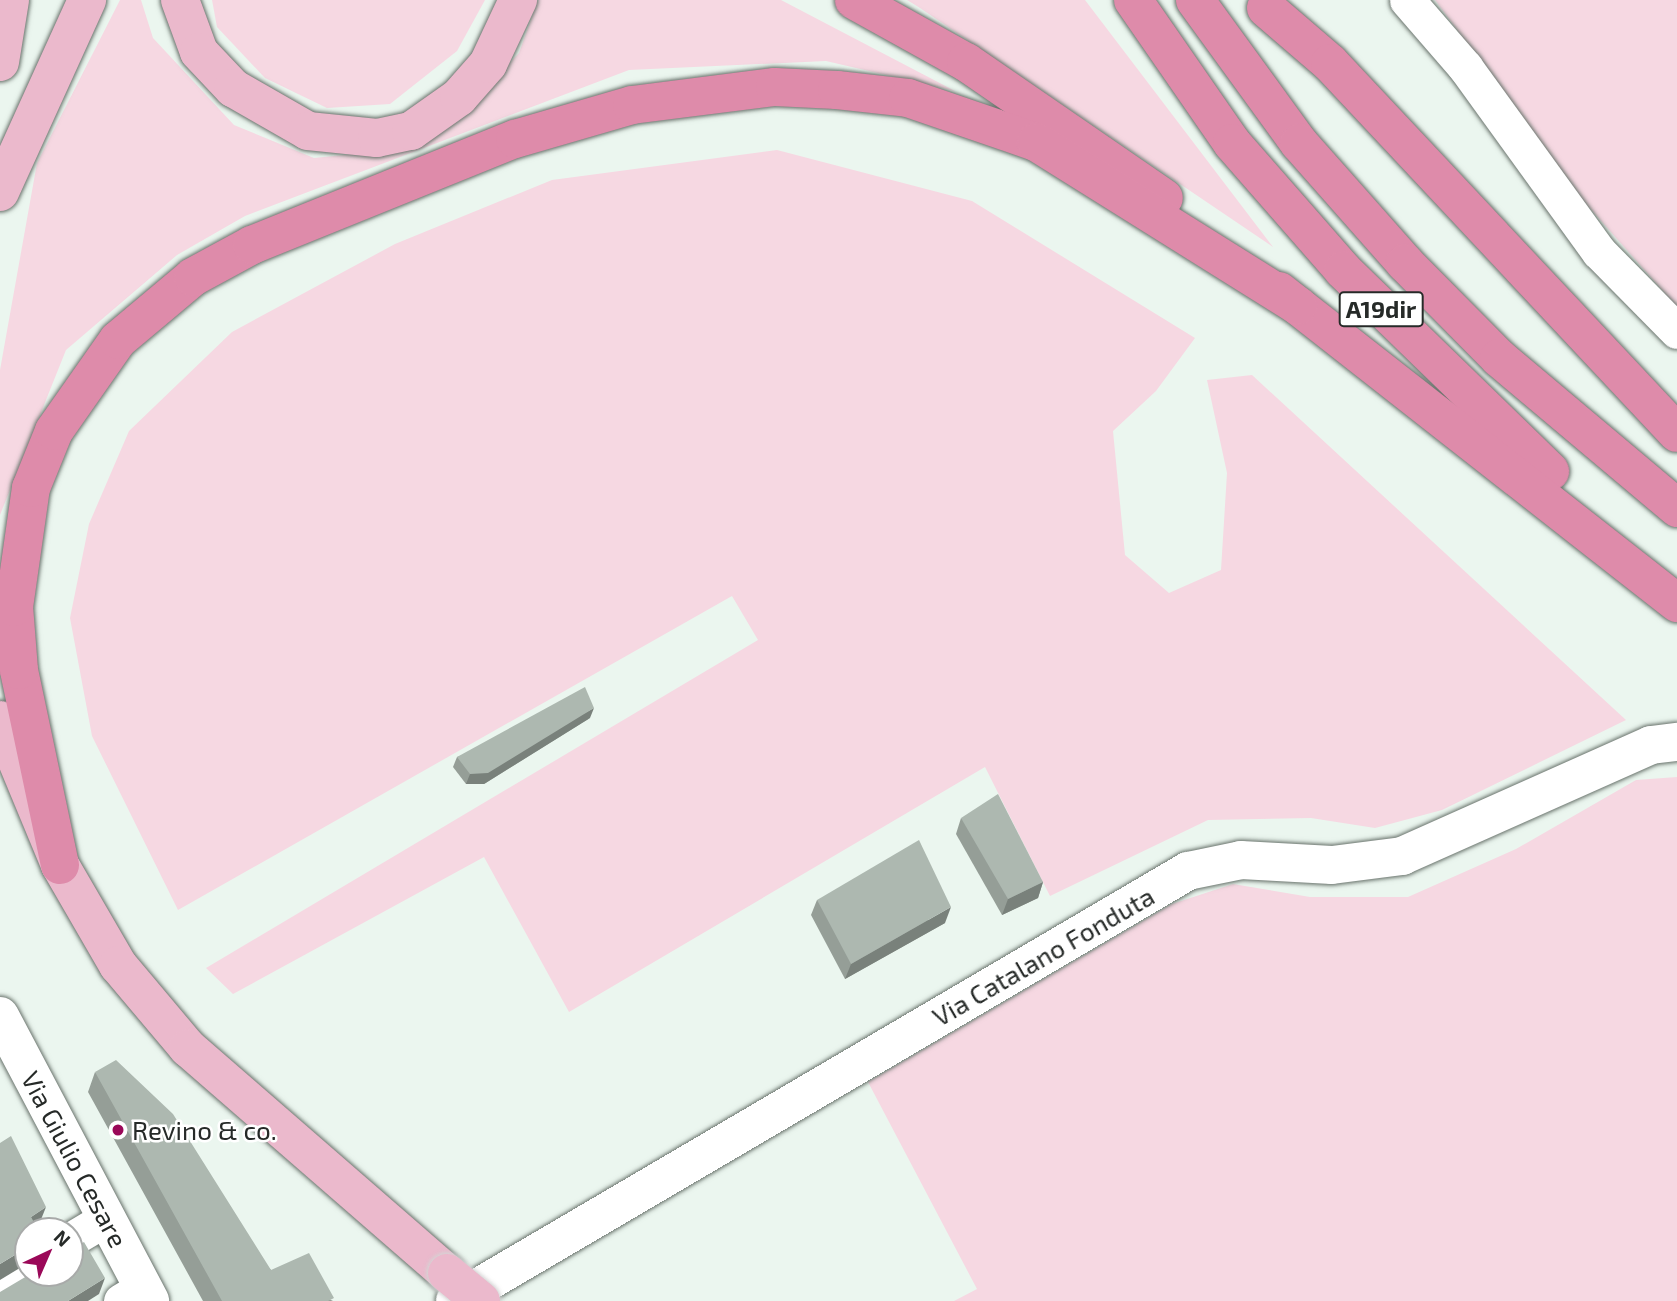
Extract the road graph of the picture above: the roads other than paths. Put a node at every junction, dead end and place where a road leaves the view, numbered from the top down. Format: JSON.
{"nodes":[{"id":1,"x":10,"y":0,"type":"edge"},
{"id":2,"x":87,"y":0,"type":"edge"},
{"id":3,"x":180,"y":0,"type":"edge"},
{"id":4,"x":519,"y":0,"type":"edge"},
{"id":5,"x":854,"y":0,"type":"edge"},
{"id":6,"x":1133,"y":0,"type":"edge"},
{"id":7,"x":1195,"y":0,"type":"edge"},
{"id":8,"x":1407,"y":0,"type":"edge"},
{"id":9,"x":1266,"y":8,"type":"dead end"},
{"id":10,"x":0,"y":62,"type":"edge"},
{"id":11,"x":0,"y":192,"type":"edge"},
{"id":12,"x":1298,"y":306,"type":"junction"},
{"id":13,"x":1677,"y":331,"type":"edge"},
{"id":14,"x":1677,"y":433,"type":"edge"},
{"id":15,"x":1677,"y":508,"type":"edge"},
{"id":16,"x":1677,"y":574,"type":"edge"},
{"id":17,"x":1677,"y":603,"type":"edge"},
{"id":18,"x":0,"y":720,"type":"edge"},
{"id":19,"x":1677,"y":742,"type":"edge"},
{"id":20,"x":60,"y":865,"type":"junction"},
{"id":21,"x":0,"y":1016,"type":"edge"},
{"id":22,"x":107,"y":1218,"type":"junction"},
{"id":23,"x":84,"y":1232,"type":"edge"},
{"id":24,"x":451,"y":1287,"type":"edge"},
{"id":25,"x":138,"y":1297,"type":"edge"},
{"id":26,"x":481,"y":1301,"type":"edge"}],
"edges":[{"from":1,"to":10,"type":"main road"},
{"from":2,"to":11,"type":"main road"},
{"from":3,"to":4,"type":"main road"},
{"from":5,"to":12,"type":"highway"},
{"from":6,"to":16,"type":"highway","number":"A19dir"},
{"from":7,"to":15,"type":"highway","number":"A19dir"},
{"from":8,"to":13,"type":"street"},
{"from":9,"to":14,"type":"highway"},
{"from":12,"to":17,"type":"highway"},
{"from":12,"to":20,"type":"highway"},
{"from":18,"to":20,"type":"main road"},
{"from":19,"to":24,"type":"street","name":"Via Catalano Fonduta"},
{"from":20,"to":24,"type":"main road"},
{"from":21,"to":22,"type":"street","name":"Via Giulio Cesare"},
{"from":22,"to":23,"type":"street"},
{"from":22,"to":25,"type":"street","name":"Via Giulio Cesare"},
{"from":24,"to":26,"type":"main road","bridge":true}]}
